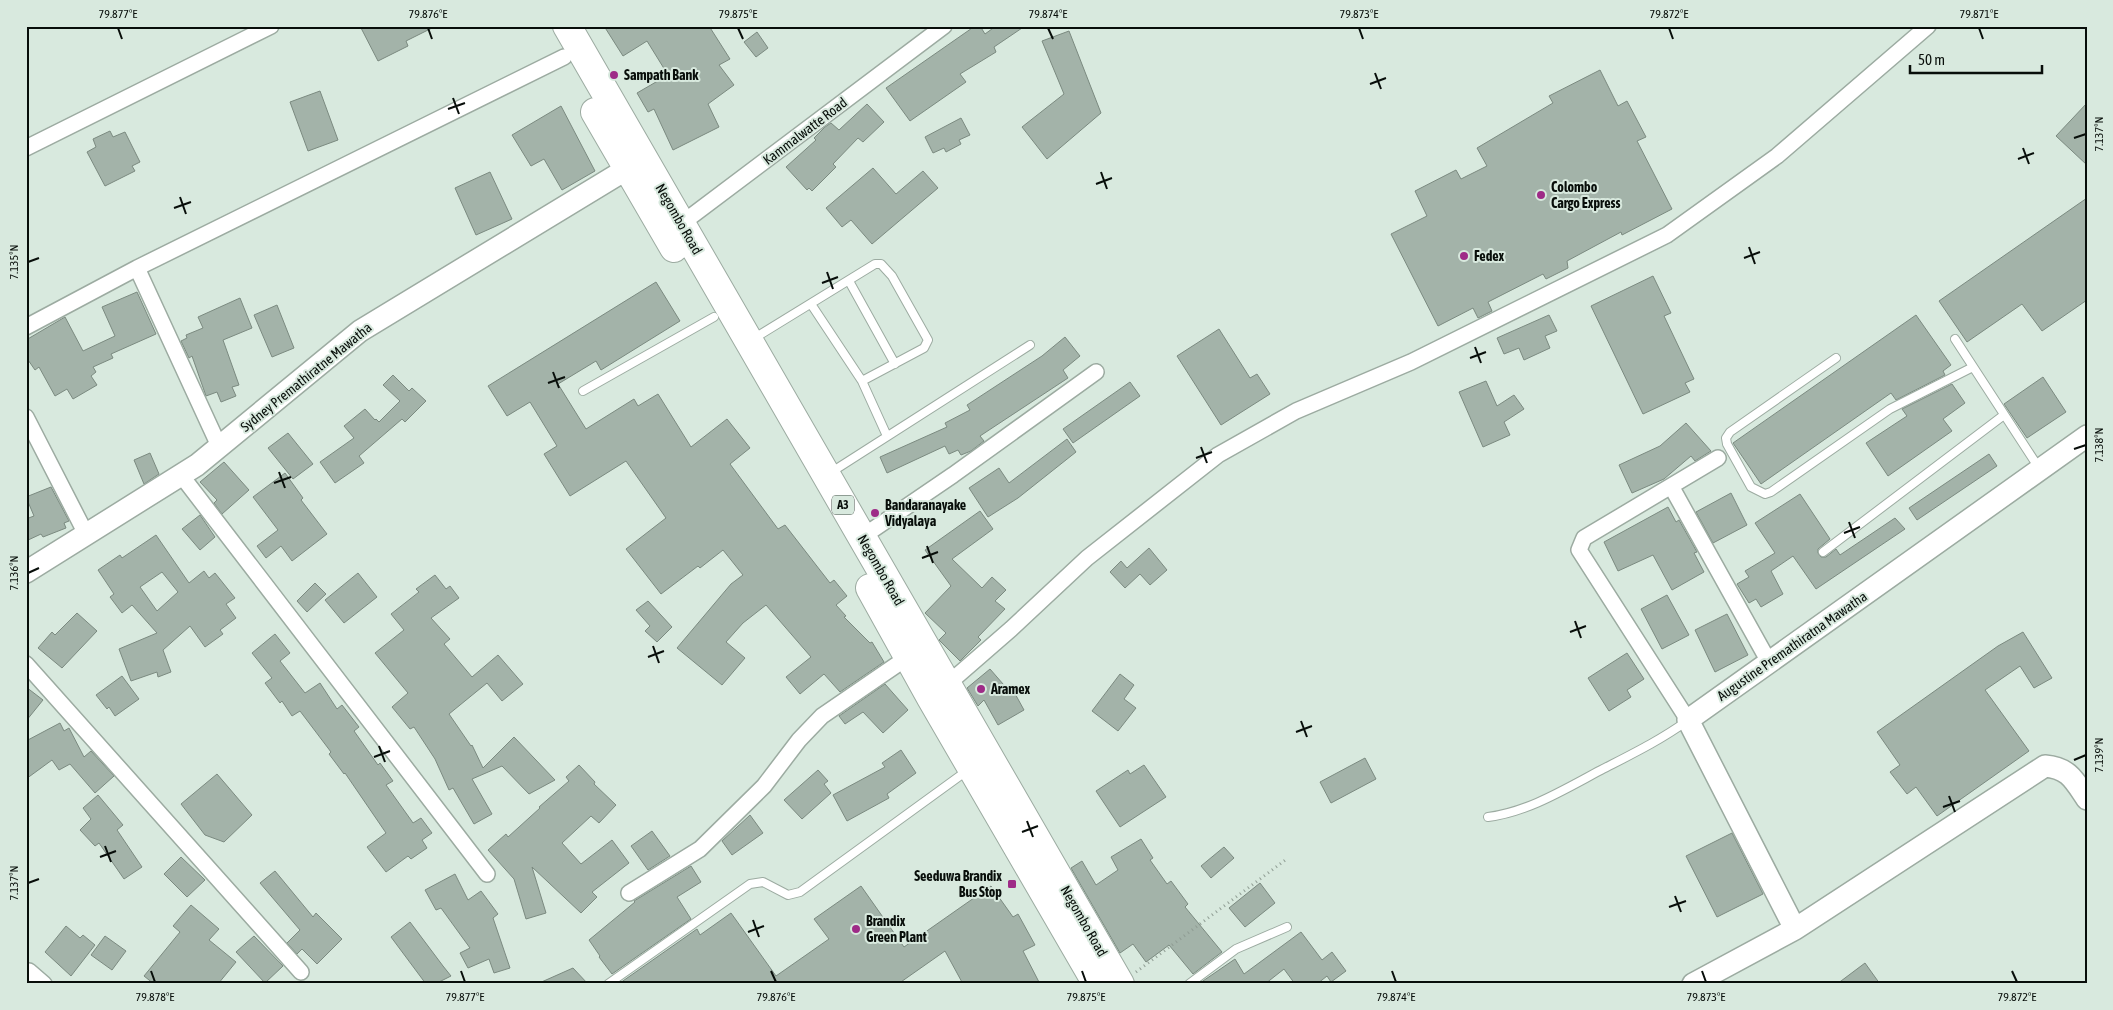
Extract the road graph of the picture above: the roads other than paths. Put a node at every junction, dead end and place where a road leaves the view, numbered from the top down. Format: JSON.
{"nodes":[{"id":1,"x":270,"y":26,"type":"edge"},
{"id":2,"x":546,"y":26,"type":"edge"},
{"id":3,"x":567,"y":26,"type":"edge"},
{"id":4,"x":944,"y":26,"type":"edge"},
{"id":5,"x":1928,"y":26,"type":"edge"},
{"id":6,"x":564,"y":57,"type":"junction"},
{"id":7,"x":26,"y":148,"type":"edge"},
{"id":8,"x":636,"y":164,"type":"junction"},
{"id":9,"x":674,"y":229,"type":"junction"},
{"id":10,"x":137,"y":268,"type":"junction"},
{"id":11,"x":849,"y":281,"type":"junction"},
{"id":12,"x":811,"y":304,"type":"junction"},
{"id":13,"x":714,"y":317,"type":"junction"},
{"id":14,"x":26,"y":327,"type":"edge"},
{"id":15,"x":1955,"y":339,"type":"dead end"},
{"id":16,"x":749,"y":341,"type":"junction"},
{"id":17,"x":1030,"y":345,"type":"dead end"},
{"id":18,"x":1836,"y":358,"type":"dead end"},
{"id":19,"x":895,"y":364,"type":"junction"},
{"id":20,"x":1973,"y":367,"type":"junction"},
{"id":21,"x":1096,"y":372,"type":"dead end"},
{"id":22,"x":862,"y":381,"type":"junction"},
{"id":23,"x":583,"y":391,"type":"dead end"},
{"id":24,"x":2004,"y":415,"type":"junction"},
{"id":25,"x":26,"y":417,"type":"edge"},
{"id":26,"x":887,"y":436,"type":"junction"},
{"id":27,"x":2087,"y":436,"type":"edge"},
{"id":28,"x":219,"y":446,"type":"junction"},
{"id":29,"x":1718,"y":458,"type":"dead end"},
{"id":30,"x":2040,"y":470,"type":"junction"},
{"id":31,"x":181,"y":475,"type":"junction"},
{"id":32,"x":826,"y":475,"type":"junction"},
{"id":33,"x":1671,"y":486,"type":"junction"},
{"id":34,"x":86,"y":534,"type":"junction"},
{"id":35,"x":862,"y":537,"type":"junction"},
{"id":36,"x":1823,"y":552,"type":"dead end"},
{"id":37,"x":26,"y":572,"type":"edge"},
{"id":38,"x":908,"y":657,"type":"junction"},
{"id":39,"x":1769,"y":662,"type":"junction"},
{"id":40,"x":26,"y":664,"type":"edge"},
{"id":41,"x":939,"y":691,"type":"junction"},
{"id":42,"x":1688,"y":720,"type":"junction"},
{"id":43,"x":972,"y":767,"type":"junction"},
{"id":44,"x":2087,"y":799,"type":"edge"},
{"id":45,"x":1488,"y":817,"type":"dead end"},
{"id":46,"x":487,"y":874,"type":"dead end"},
{"id":47,"x":629,"y":893,"type":"dead end"},
{"id":48,"x":1287,"y":927,"type":"dead end"},
{"id":49,"x":1796,"y":929,"type":"junction"},
{"id":50,"x":29,"y":971,"type":"dead end"},
{"id":51,"x":301,"y":972,"type":"dead end"},
{"id":52,"x":1124,"y":981,"type":"edge"},
{"id":53,"x":44,"y":984,"type":"edge"},
{"id":54,"x":608,"y":984,"type":"edge"},
{"id":55,"x":1097,"y":984,"type":"edge"},
{"id":56,"x":1190,"y":984,"type":"edge"},
{"id":57,"x":1693,"y":984,"type":"edge"}],
"edges":[{"from":1,"to":7,"type":"street"},
{"from":2,"to":6,"type":"highway","name":"Negombo Road","number":"A3"},
{"from":3,"to":8,"type":"highway","name":"Negombo Road","number":"A3"},
{"from":4,"to":9,"type":"street","name":"Kammalwatte Road"},
{"from":5,"to":41,"type":"street"},
{"from":6,"to":8,"type":"highway","name":"Negombo Road","number":"A3"},
{"from":6,"to":10,"type":"street"},
{"from":8,"to":9,"type":"highway","name":"Negombo Road","number":"A3"},
{"from":8,"to":28,"type":"main road","name":"Sydney Premathiratne Mawatha"},
{"from":9,"to":13,"type":"highway","name":"Negombo Road","number":"A3"},
{"from":9,"to":16,"type":"highway","name":"Negombo Road","number":"A3"},
{"from":10,"to":14,"type":"street"},
{"from":10,"to":28,"type":"street"},
{"from":11,"to":12,"type":"lane"},
{"from":11,"to":19,"type":"lane"},
{"from":11,"to":19,"type":"lane"},
{"from":12,"to":16,"type":"lane"},
{"from":12,"to":22,"type":"lane"},
{"from":13,"to":23,"type":"lane"},
{"from":13,"to":38,"type":"highway","name":"Negombo Road","number":"A3"},
{"from":15,"to":20,"type":"lane"},
{"from":16,"to":32,"type":"highway","name":"Negombo Road","number":"A3"},
{"from":17,"to":26,"type":"lane"},
{"from":18,"to":20,"type":"lane"},
{"from":19,"to":22,"type":"lane"},
{"from":20,"to":24,"type":"lane"},
{"from":21,"to":35,"type":"street"},
{"from":22,"to":26,"type":"lane"},
{"from":24,"to":30,"type":"lane"},
{"from":24,"to":36,"type":"lane"},
{"from":25,"to":34,"type":"street"},
{"from":26,"to":32,"type":"lane"},
{"from":27,"to":30,"type":"main road","name":"Augustine Premathiratna Mawatha"},
{"from":28,"to":31,"type":"main road","name":"Sydney Premathiratne Mawatha"},
{"from":29,"to":33,"type":"street"},
{"from":30,"to":39,"type":"main road","name":"Augustine Premathiratna Mawatha"},
{"from":31,"to":34,"type":"main road","name":"Sydney Premathiratne Mawatha"},
{"from":31,"to":46,"type":"street"},
{"from":32,"to":35,"type":"highway","name":"Negombo Road","number":"A3"},
{"from":33,"to":39,"type":"street"},
{"from":33,"to":42,"type":"street"},
{"from":34,"to":37,"type":"main road","name":"Sydney Premathiratne Mawatha"},
{"from":35,"to":41,"type":"highway","name":"Negombo Road","number":"A3"},
{"from":38,"to":41,"type":"highway","name":"Negombo Road","number":"A3"},
{"from":38,"to":47,"type":"street"},
{"from":39,"to":42,"type":"main road","name":"Augustine Premathiratna Mawatha"},
{"from":40,"to":51,"type":"street"},
{"from":41,"to":43,"type":"highway","name":"Negombo Road","number":"A3"},
{"from":41,"to":52,"type":"highway","name":"Negombo Road","number":"A3"},
{"from":42,"to":45,"type":"lane"},
{"from":42,"to":49,"type":"main road"},
{"from":43,"to":54,"type":"lane"},
{"from":43,"to":55,"type":"highway","name":"Negombo Road","number":"A3"},
{"from":44,"to":49,"type":"main road"},
{"from":48,"to":56,"type":"lane"},
{"from":49,"to":57,"type":"main road"},
{"from":50,"to":53,"type":"street"}]}
